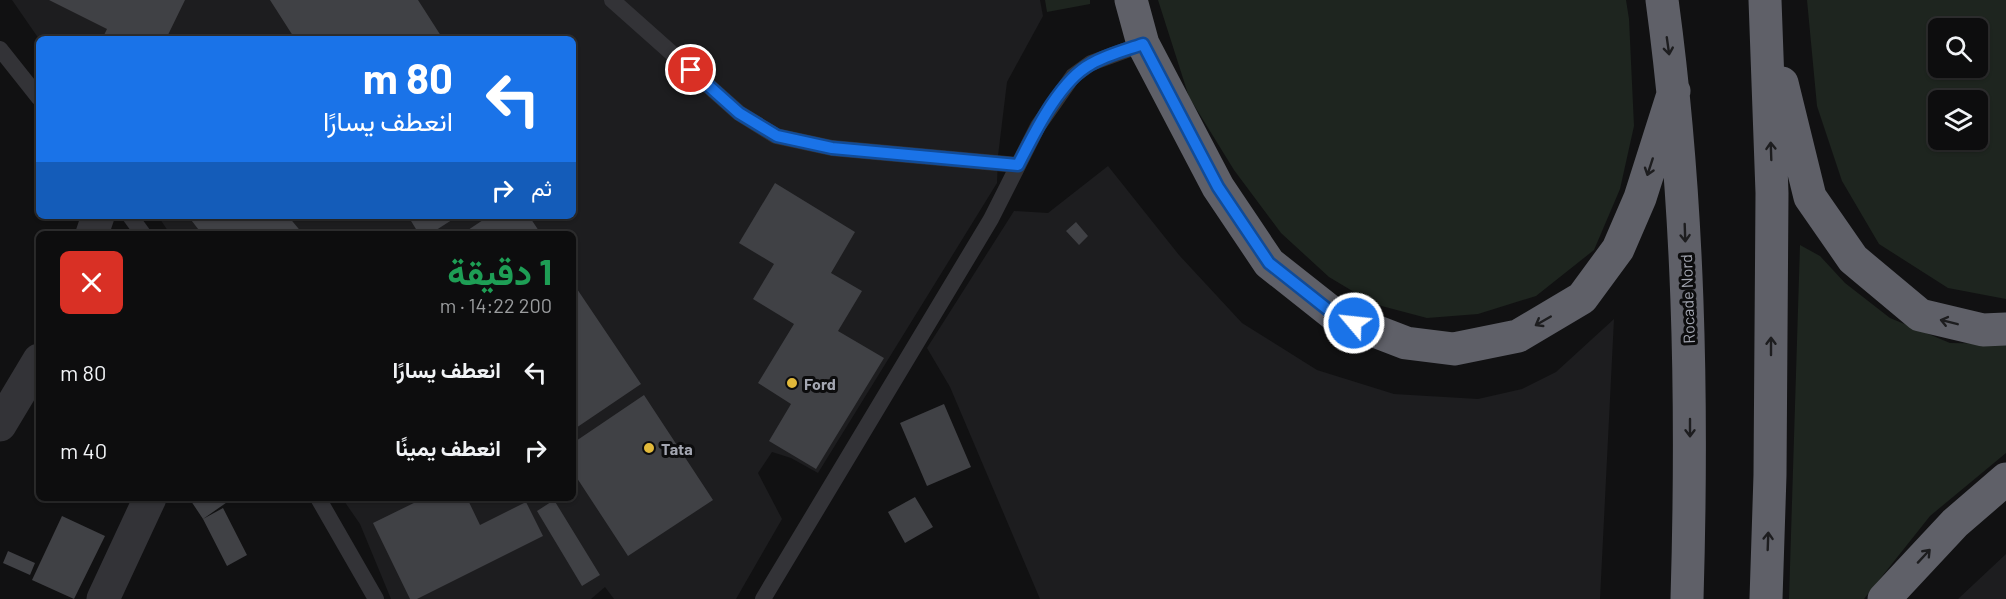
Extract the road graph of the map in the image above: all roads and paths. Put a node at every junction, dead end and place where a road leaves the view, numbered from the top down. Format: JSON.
{"nodes":[{"id":1,"x":612,"y":0,"type":"edge"},
{"id":2,"x":1131,"y":0,"type":"edge"},
{"id":3,"x":1662,"y":0,"type":"edge"},
{"id":4,"x":1766,"y":10,"type":"edge"},
{"id":5,"x":1143,"y":44,"type":"junction"},
{"id":6,"x":0,"y":49,"type":"edge"},
{"id":7,"x":1674,"y":91,"type":"junction"},
{"id":8,"x":36,"y":94,"type":"edge"},
{"id":9,"x":1018,"y":165,"type":"junction"},
{"id":10,"x":2006,"y":329,"type":"edge"},
{"id":11,"x":36,"y":365,"type":"edge"},
{"id":12,"x":0,"y":425,"type":"edge"},
{"id":13,"x":2006,"y":479,"type":"edge"},
{"id":14,"x":149,"y":501,"type":"edge"},
{"id":15,"x":320,"y":501,"type":"edge"},
{"id":16,"x":103,"y":599,"type":"edge"},
{"id":17,"x":375,"y":599,"type":"edge"},
{"id":18,"x":763,"y":599,"type":"edge"},
{"id":19,"x":1687,"y":599,"type":"edge"},
{"id":20,"x":1766,"y":599,"type":"edge"},
{"id":21,"x":1884,"y":599,"type":"edge"}],
"edges":[{"from":1,"to":9,"type":"lane"},
{"from":2,"to":5,"type":"highway"},
{"from":3,"to":7,"type":"highway","name":"Rocade Nord","one_way":true},
{"from":10,"to":4,"type":"highway","one_way":true},
{"from":20,"to":4,"type":"highway","one_way":true},
{"from":7,"to":5,"type":"highway","one_way":true},
{"from":5,"to":9,"type":"lane"},
{"from":6,"to":8,"type":"lane"},
{"from":7,"to":19,"type":"highway","name":"Rocade Nord","one_way":true},
{"from":9,"to":18,"type":"lane"},
{"from":11,"to":12,"type":"street"},
{"from":21,"to":13,"type":"highway","one_way":true},
{"from":14,"to":16,"type":"street"},
{"from":15,"to":17,"type":"lane"}]}
